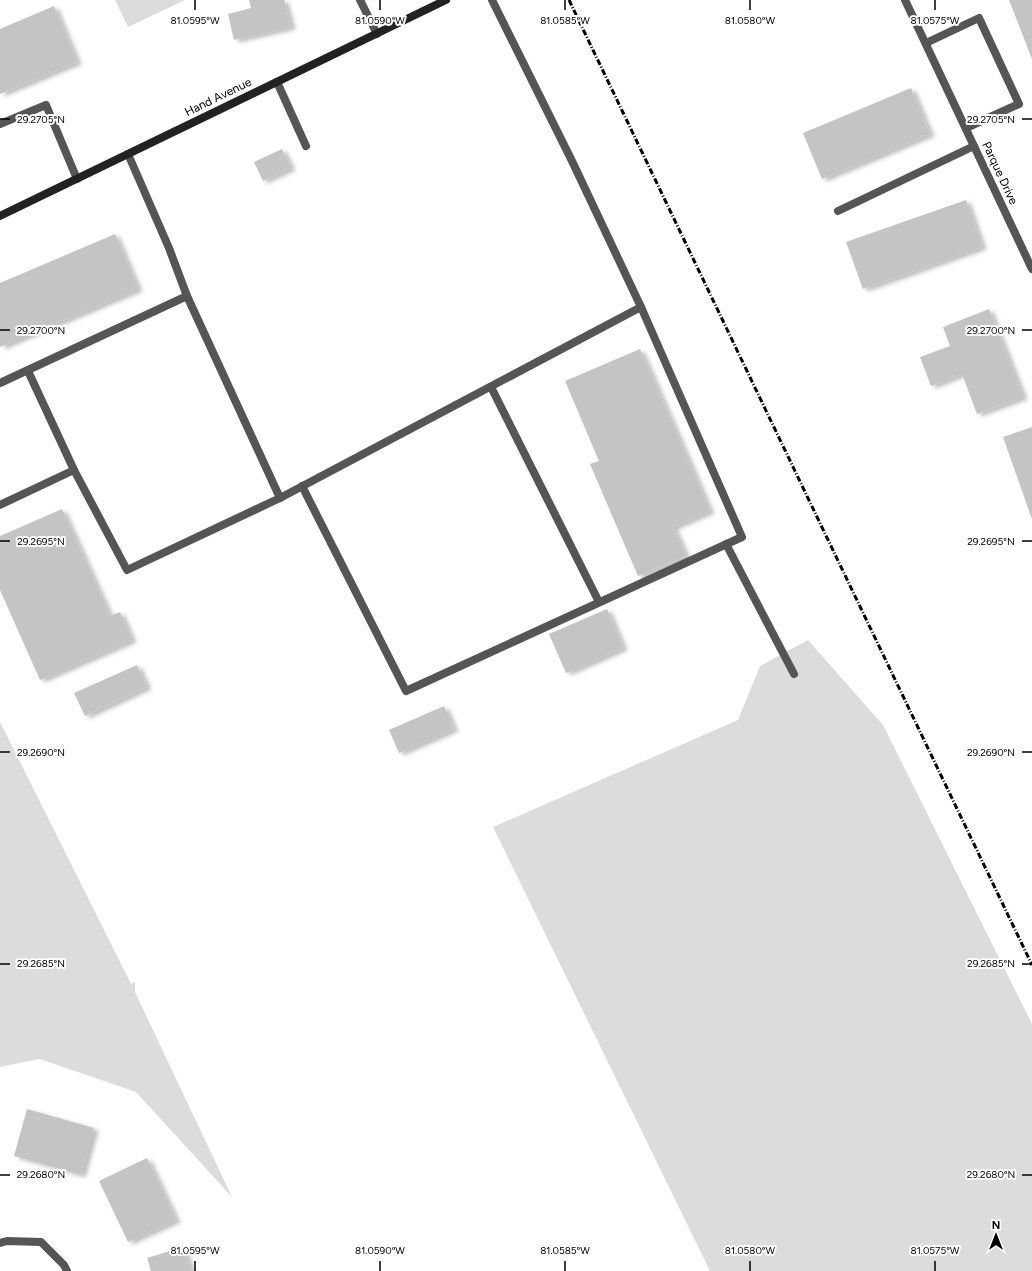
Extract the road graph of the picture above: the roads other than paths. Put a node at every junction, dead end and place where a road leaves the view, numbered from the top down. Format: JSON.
{"nodes":[{"id":1,"x":360,"y":0,"type":"edge"},
{"id":2,"x":446,"y":0,"type":"edge"},
{"id":3,"x":492,"y":0,"type":"edge"},
{"id":4,"x":905,"y":0,"type":"edge"},
{"id":5,"x":377,"y":34,"type":"junction"},
{"id":6,"x":926,"y":43,"type":"junction"},
{"id":7,"x":277,"y":82,"type":"junction"},
{"id":8,"x":0,"y":124,"type":"edge"},
{"id":9,"x":966,"y":128,"type":"junction"},
{"id":10,"x":306,"y":146,"type":"dead end"},
{"id":11,"x":974,"y":146,"type":"junction"},
{"id":12,"x":128,"y":154,"type":"junction"},
{"id":13,"x":77,"y":179,"type":"junction"},
{"id":14,"x":838,"y":211,"type":"dead end"},
{"id":15,"x":0,"y":216,"type":"edge"},
{"id":16,"x":1032,"y":269,"type":"edge"},
{"id":17,"x":186,"y":296,"type":"junction"},
{"id":18,"x":641,"y":307,"type":"junction"},
{"id":19,"x":28,"y":371,"type":"junction"},
{"id":20,"x":0,"y":383,"type":"edge"},
{"id":21,"x":491,"y":387,"type":"junction"},
{"id":22,"x":74,"y":470,"type":"junction"},
{"id":23,"x":302,"y":486,"type":"junction"},
{"id":24,"x":280,"y":498,"type":"junction"},
{"id":25,"x":0,"y":506,"type":"edge"},
{"id":26,"x":726,"y":544,"type":"junction"},
{"id":27,"x":599,"y":602,"type":"junction"},
{"id":28,"x":794,"y":674,"type":"dead end"},
{"id":29,"x":0,"y":1243,"type":"edge"},
{"id":30,"x":67,"y":1271,"type":"edge"}],
"edges":[{"from":1,"to":5,"type":"street"},
{"from":2,"to":5,"type":"street","name":"Hand Avenue"},
{"from":3,"to":18,"type":"street"},
{"from":4,"to":6,"type":"street","name":"Parque Drive"},
{"from":5,"to":7,"type":"street","name":"Hand Avenue"},
{"from":6,"to":9,"type":"street","name":"Parque Drive"},
{"from":6,"to":9,"type":"street"},
{"from":7,"to":10,"type":"street"},
{"from":7,"to":12,"type":"street","name":"Hand Avenue"},
{"from":8,"to":13,"type":"street"},
{"from":9,"to":11,"type":"street","name":"Parque Drive"},
{"from":11,"to":14,"type":"street"},
{"from":11,"to":16,"type":"street","name":"Parque Drive"},
{"from":12,"to":13,"type":"street","name":"Hand Avenue"},
{"from":12,"to":17,"type":"street"},
{"from":13,"to":15,"type":"street","name":"Hand Avenue"},
{"from":17,"to":19,"type":"street"},
{"from":17,"to":24,"type":"street"},
{"from":18,"to":21,"type":"street"},
{"from":18,"to":26,"type":"street"},
{"from":19,"to":20,"type":"street"},
{"from":19,"to":22,"type":"street"},
{"from":21,"to":23,"type":"street"},
{"from":21,"to":27,"type":"street"},
{"from":22,"to":24,"type":"street"},
{"from":22,"to":25,"type":"street"},
{"from":23,"to":24,"type":"street"},
{"from":23,"to":27,"type":"street"},
{"from":26,"to":27,"type":"street"},
{"from":26,"to":28,"type":"street"},
{"from":29,"to":30,"type":"street"}]}
